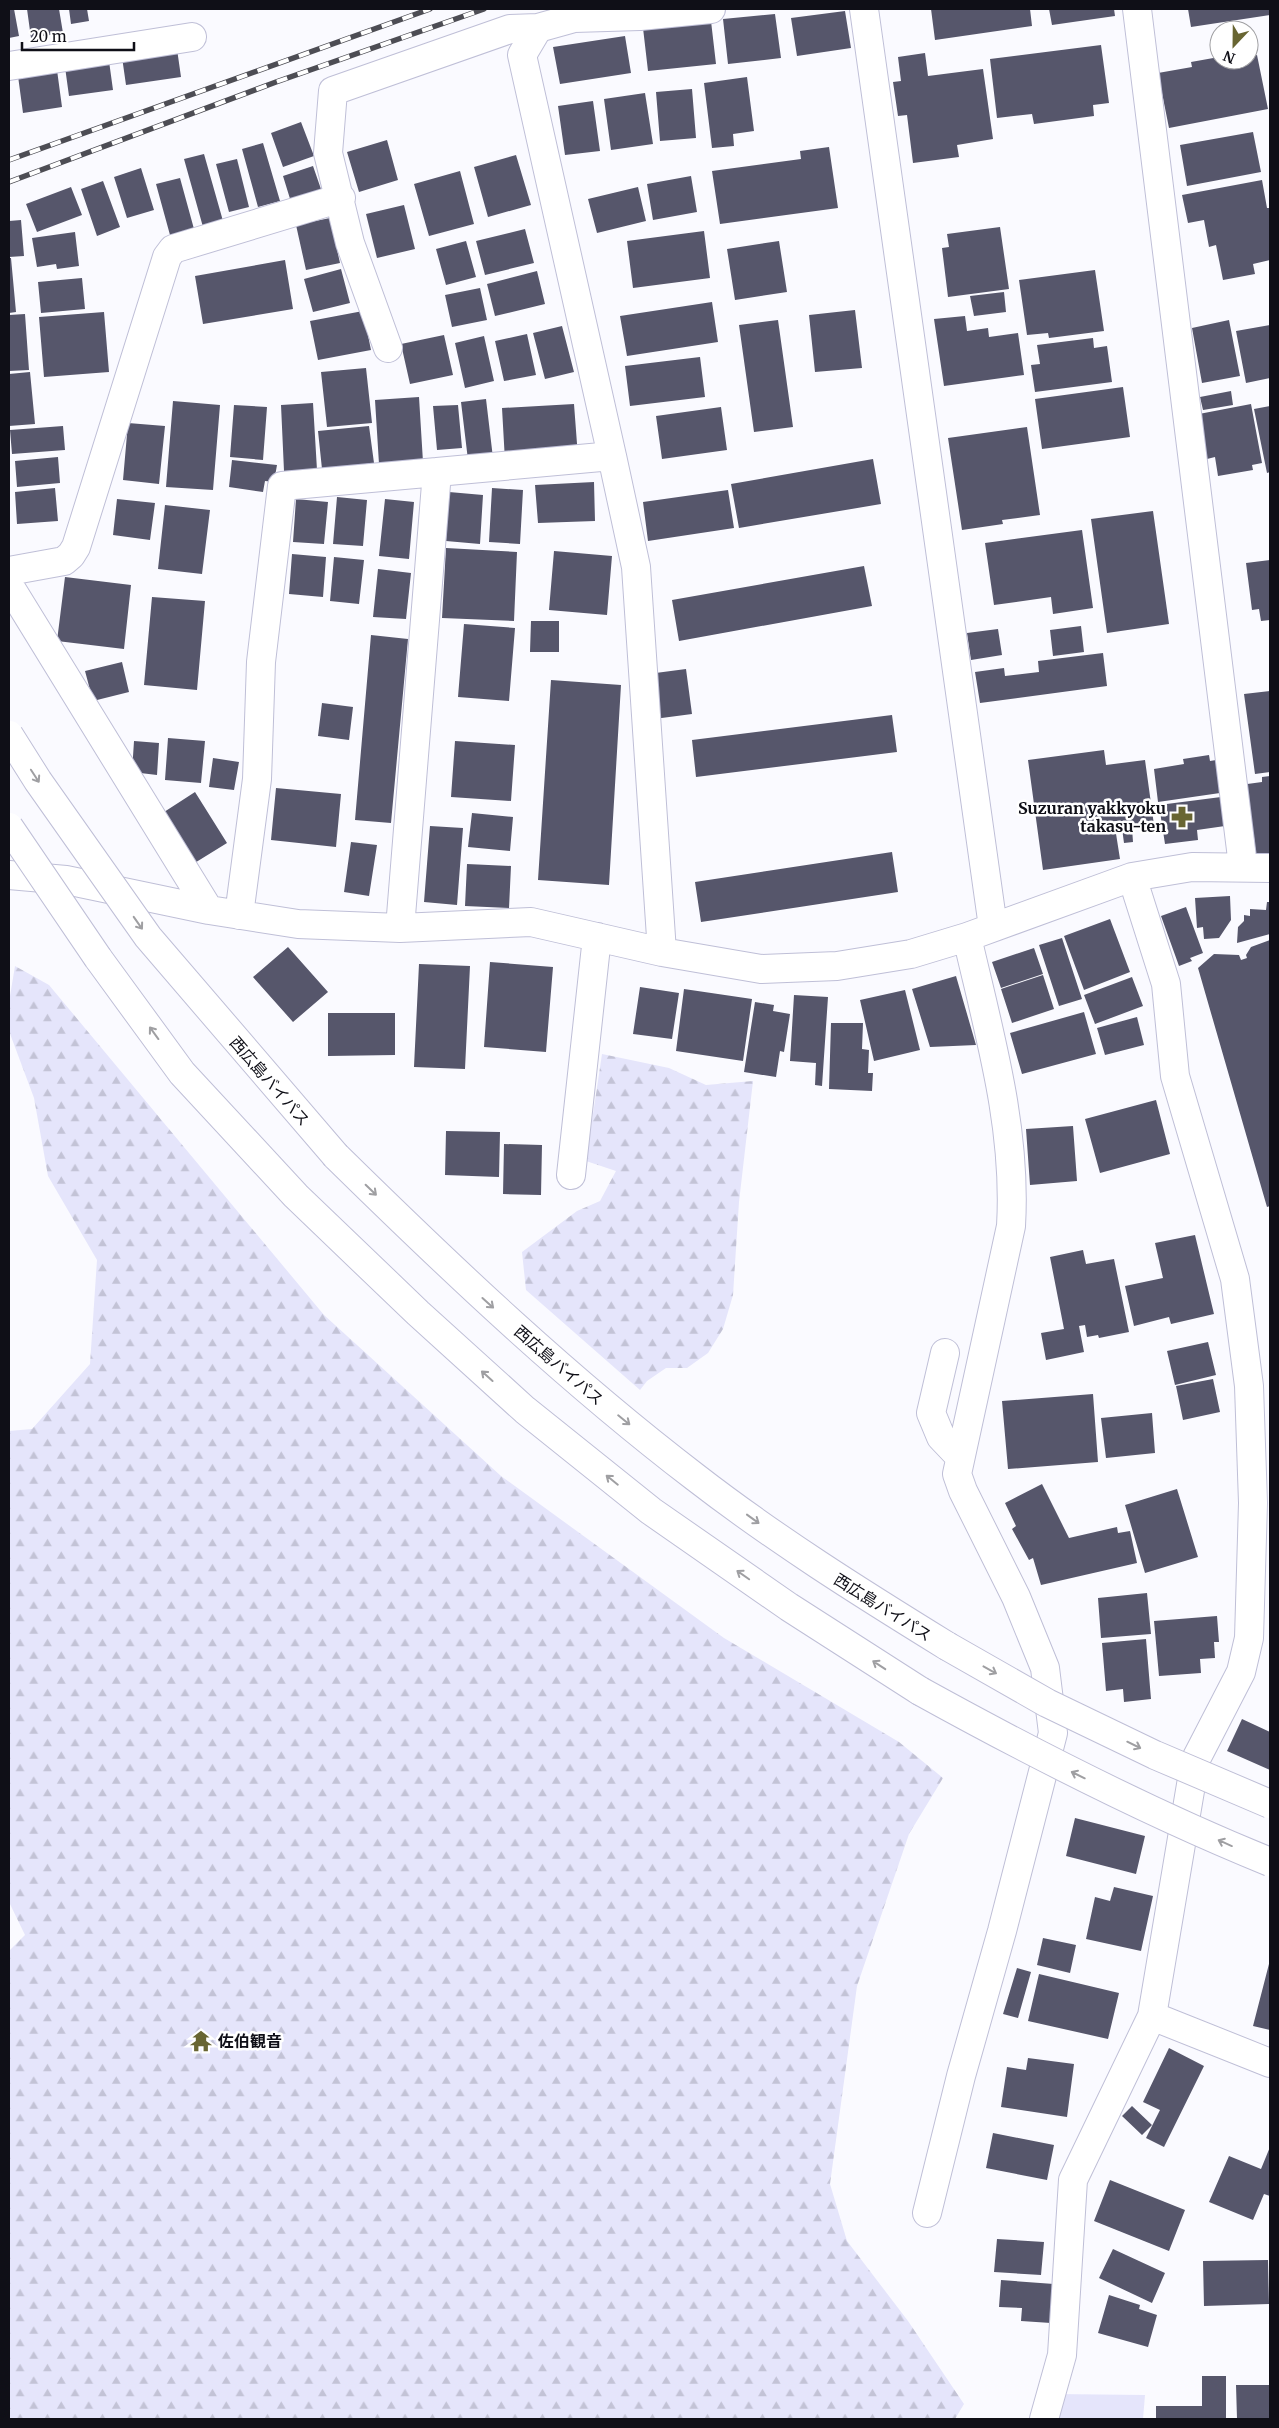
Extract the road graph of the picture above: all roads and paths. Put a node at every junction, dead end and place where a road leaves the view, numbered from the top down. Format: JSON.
{"nodes":[{"id":1,"x":711,"y":9,"type":"edge"},
{"id":2,"x":864,"y":9,"type":"edge"},
{"id":3,"x":1137,"y":9,"type":"edge"},
{"id":4,"x":538,"y":28,"type":"junction"},
{"id":5,"x":192,"y":37,"type":"dead end"},
{"id":6,"x":9,"y":66,"type":"edge"},
{"id":7,"x":341,"y":198,"type":"junction"},
{"id":8,"x":388,"y":348,"type":"dead end"},
{"id":9,"x":612,"y":456,"type":"junction"},
{"id":10,"x":437,"y":472,"type":"junction"},
{"id":11,"x":9,"y":570,"type":"edge"},
{"id":12,"x":9,"y":585,"type":"edge"},
{"id":13,"x":9,"y":735,"type":"edge"},
{"id":14,"x":9,"y":827,"type":"edge"},
{"id":15,"x":9,"y":852,"type":"edge"},
{"id":16,"x":1243,"y":866,"type":"junction"},
{"id":17,"x":1270,"y":868,"type":"edge"},
{"id":18,"x":9,"y":875,"type":"edge"},
{"id":19,"x":1132,"y":877,"type":"junction"},
{"id":20,"x":209,"y":910,"type":"junction"},
{"id":21,"x":239,"y":915,"type":"junction"},
{"id":22,"x":993,"y":927,"type":"junction"},
{"id":23,"x":400,"y":928,"type":"junction"},
{"id":24,"x":596,"y":937,"type":"junction"},
{"id":25,"x":967,"y":938,"type":"junction"},
{"id":26,"x":662,"y":952,"type":"junction"},
{"id":27,"x":98,"y":958,"type":"junction"},
{"id":28,"x":571,"y":1175,"type":"dead end"},
{"id":29,"x":944,"y":1353,"type":"dead end"},
{"id":30,"x":1260,"y":1386,"type":"edge"},
{"id":31,"x":960,"y":1457,"type":"junction"},
{"id":32,"x":1262,"y":1504,"type":"edge"},
{"id":33,"x":1270,"y":1804,"type":"edge"},
{"id":34,"x":1270,"y":1862,"type":"edge"},
{"id":35,"x":1152,"y":2016,"type":"junction"},
{"id":36,"x":1270,"y":2064,"type":"edge"},
{"id":37,"x":927,"y":2213,"type":"dead end"},
{"id":38,"x":1044,"y":2419,"type":"edge"}],
"edges":[{"from":1,"to":4,"type":"main road"},
{"from":2,"to":22,"type":"main road"},
{"from":3,"to":16,"type":"main road"},
{"from":4,"to":7,"type":"main road"},
{"from":4,"to":9,"type":"main road"},
{"from":5,"to":6,"type":"main road"},
{"from":7,"to":8,"type":"main road"},
{"from":7,"to":11,"type":"main road"},
{"from":9,"to":10,"type":"main road"},
{"from":9,"to":26,"type":"main road"},
{"from":10,"to":21,"type":"main road"},
{"from":10,"to":23,"type":"main road"},
{"from":12,"to":20,"type":"main road"},
{"from":13,"to":33,"type":"main road","name":"西広島バイパス","one_way":true,"bridge":true},
{"from":14,"to":27,"type":"main road","bridge":true},
{"from":15,"to":27,"type":"main road","bridge":true},
{"from":16,"to":17,"type":"main road"},
{"from":16,"to":19,"type":"main road"},
{"from":18,"to":20,"type":"main road"},
{"from":19,"to":22,"type":"main road"},
{"from":19,"to":30,"type":"main road"},
{"from":20,"to":21,"type":"main road"},
{"from":21,"to":23,"type":"main road"},
{"from":22,"to":25,"type":"main road"},
{"from":23,"to":24,"type":"main road"},
{"from":24,"to":26,"type":"main road"},
{"from":24,"to":28,"type":"main road"},
{"from":25,"to":26,"type":"main road"},
{"from":25,"to":31,"type":"main road"},
{"from":34,"to":27,"type":"main road","one_way":true,"bridge":true},
{"from":29,"to":31,"type":"main road"},
{"from":30,"to":32,"type":"main road"},
{"from":31,"to":37,"type":"main road"},
{"from":32,"to":35,"type":"main road"},
{"from":35,"to":36,"type":"main road"},
{"from":35,"to":38,"type":"main road"}]}
